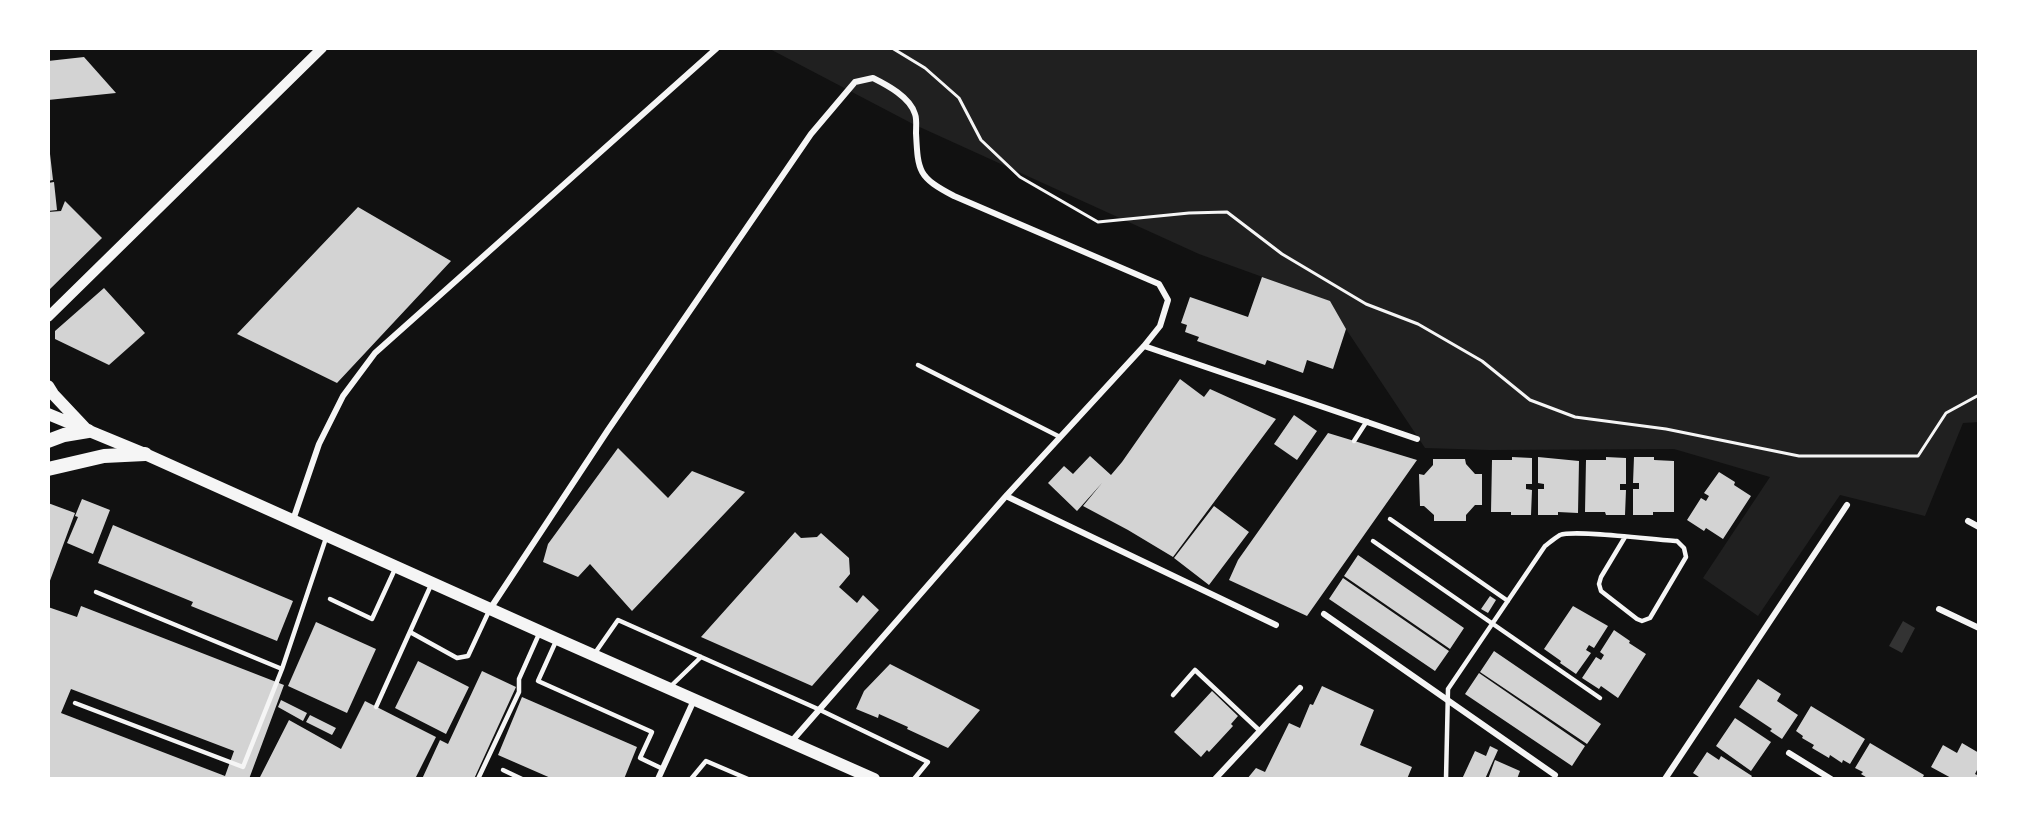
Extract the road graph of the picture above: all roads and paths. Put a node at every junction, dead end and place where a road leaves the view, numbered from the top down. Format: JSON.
{"nodes":[{"id":1,"x":322,"y":48,"type":"edge"},
{"id":2,"x":717,"y":48,"type":"edge"},
{"id":3,"x":892,"y":48,"type":"edge"},
{"id":4,"x":48,"y":317,"type":"edge"},
{"id":5,"x":1144,"y":346,"type":"junction"},
{"id":6,"x":918,"y":365,"type":"dead end"},
{"id":7,"x":48,"y":386,"type":"edge"},
{"id":8,"x":1979,"y":395,"type":"edge"},
{"id":9,"x":48,"y":414,"type":"edge"},
{"id":10,"x":1367,"y":421,"type":"junction"},
{"id":11,"x":88,"y":431,"type":"junction"},
{"id":12,"x":1060,"y":437,"type":"junction"},
{"id":13,"x":1417,"y":439,"type":"dead end"},
{"id":14,"x":48,"y":441,"type":"edge"},
{"id":15,"x":1354,"y":441,"type":"dead end"},
{"id":16,"x":145,"y":454,"type":"junction"},
{"id":17,"x":48,"y":469,"type":"edge"},
{"id":18,"x":1006,"y":496,"type":"junction"},
{"id":19,"x":1847,"y":505,"type":"dead end"},
{"id":20,"x":1390,"y":519,"type":"dead end"},
{"id":21,"x":293,"y":520,"type":"junction"},
{"id":22,"x":1968,"y":521,"type":"dead end"},
{"id":23,"x":1979,"y":526,"type":"edge"},
{"id":24,"x":327,"y":535,"type":"junction"},
{"id":25,"x":1625,"y":537,"type":"junction"},
{"id":26,"x":1373,"y":541,"type":"dead end"},
{"id":27,"x":396,"y":567,"type":"junction"},
{"id":28,"x":432,"y":583,"type":"junction"},
{"id":29,"x":96,"y":592,"type":"dead end"},
{"id":30,"x":330,"y":599,"type":"dead end"},
{"id":31,"x":1508,"y":601,"type":"junction"},
{"id":32,"x":490,"y":609,"type":"junction"},
{"id":33,"x":1939,"y":609,"type":"dead end"},
{"id":34,"x":1324,"y":614,"type":"dead end"},
{"id":35,"x":1493,"y":624,"type":"junction"},
{"id":36,"x":1276,"y":625,"type":"dead end"},
{"id":37,"x":1979,"y":628,"type":"edge"},
{"id":38,"x":410,"y":632,"type":"junction"},
{"id":39,"x":541,"y":632,"type":"junction"},
{"id":40,"x":556,"y":639,"type":"junction"},
{"id":41,"x":594,"y":656,"type":"junction"},
{"id":42,"x":701,"y":657,"type":"junction"},
{"id":43,"x":282,"y":669,"type":"junction"},
{"id":44,"x":668,"y":688,"type":"junction"},
{"id":45,"x":1300,"y":688,"type":"dead end"},
{"id":46,"x":1173,"y":695,"type":"dead end"},
{"id":47,"x":1600,"y":698,"type":"dead end"},
{"id":48,"x":694,"y":699,"type":"junction"},
{"id":49,"x":1449,"y":701,"type":"junction"},
{"id":50,"x":75,"y":703,"type":"dead end"},
{"id":51,"x":376,"y":707,"type":"dead end"},
{"id":52,"x":818,"y":710,"type":"junction"},
{"id":53,"x":1260,"y":731,"type":"junction"},
{"id":54,"x":791,"y":742,"type":"junction"},
{"id":55,"x":1789,"y":753,"type":"dead end"},
{"id":56,"x":663,"y":769,"type":"junction"},
{"id":57,"x":503,"y":770,"type":"dead end"},
{"id":58,"x":1555,"y":775,"type":"dead end"},
{"id":59,"x":478,"y":779,"type":"edge"},
{"id":60,"x":522,"y":779,"type":"edge"},
{"id":61,"x":658,"y":779,"type":"edge"},
{"id":62,"x":691,"y":779,"type":"edge"},
{"id":63,"x":748,"y":779,"type":"edge"},
{"id":64,"x":874,"y":779,"type":"edge"},
{"id":65,"x":914,"y":779,"type":"edge"},
{"id":66,"x":1215,"y":779,"type":"edge"},
{"id":67,"x":1446,"y":779,"type":"edge"},
{"id":68,"x":1665,"y":779,"type":"edge"},
{"id":69,"x":1831,"y":779,"type":"edge"}],
"edges":[{"from":1,"to":4,"type":"street"},
{"from":2,"to":21,"type":"street"},
{"from":3,"to":8,"type":"path"},
{"from":5,"to":10,"type":"street"},
{"from":5,"to":12,"type":"street"},
{"from":5,"to":32,"type":"street"},
{"from":6,"to":12,"type":"lane"},
{"from":7,"to":11,"type":"main road"},
{"from":9,"to":11,"type":"main road"},
{"from":10,"to":13,"type":"street"},
{"from":10,"to":15,"type":"lane"},
{"from":11,"to":14,"type":"main road"},
{"from":11,"to":16,"type":"main road"},
{"from":12,"to":18,"type":"street"},
{"from":16,"to":17,"type":"main road"},
{"from":16,"to":21,"type":"main road"},
{"from":18,"to":36,"type":"street"},
{"from":18,"to":52,"type":"street"},
{"from":19,"to":68,"type":"street"},
{"from":20,"to":31,"type":"lane"},
{"from":21,"to":24,"type":"main road"},
{"from":22,"to":23,"type":"street"},
{"from":24,"to":27,"type":"main road"},
{"from":24,"to":43,"type":"lane"},
{"from":25,"to":25,"type":"lane"},
{"from":25,"to":31,"type":"lane"},
{"from":26,"to":35,"type":"lane"},
{"from":27,"to":28,"type":"main road"},
{"from":27,"to":30,"type":"lane"},
{"from":28,"to":32,"type":"main road"},
{"from":28,"to":38,"type":"lane"},
{"from":29,"to":43,"type":"lane"},
{"from":31,"to":35,"type":"lane"},
{"from":32,"to":38,"type":"lane"},
{"from":32,"to":39,"type":"main road"},
{"from":33,"to":37,"type":"street"},
{"from":34,"to":49,"type":"street"},
{"from":35,"to":47,"type":"lane"},
{"from":35,"to":49,"type":"lane"},
{"from":38,"to":51,"type":"lane"},
{"from":39,"to":40,"type":"main road"},
{"from":39,"to":59,"type":"lane"},
{"from":40,"to":41,"type":"main road"},
{"from":40,"to":56,"type":"lane"},
{"from":41,"to":42,"type":"lane"},
{"from":41,"to":44,"type":"main road"},
{"from":42,"to":44,"type":"lane"},
{"from":42,"to":52,"type":"lane"},
{"from":43,"to":50,"type":"lane"},
{"from":44,"to":48,"type":"main road"},
{"from":45,"to":53,"type":"street"},
{"from":46,"to":53,"type":"lane"},
{"from":48,"to":54,"type":"main road"},
{"from":48,"to":56,"type":"street"},
{"from":49,"to":58,"type":"street"},
{"from":49,"to":67,"type":"lane"},
{"from":52,"to":54,"type":"street"},
{"from":52,"to":65,"type":"lane"},
{"from":53,"to":66,"type":"street"},
{"from":54,"to":64,"type":"main road"},
{"from":55,"to":69,"type":"street"},
{"from":56,"to":61,"type":"street"},
{"from":57,"to":60,"type":"lane"},
{"from":62,"to":63,"type":"lane"}]}
